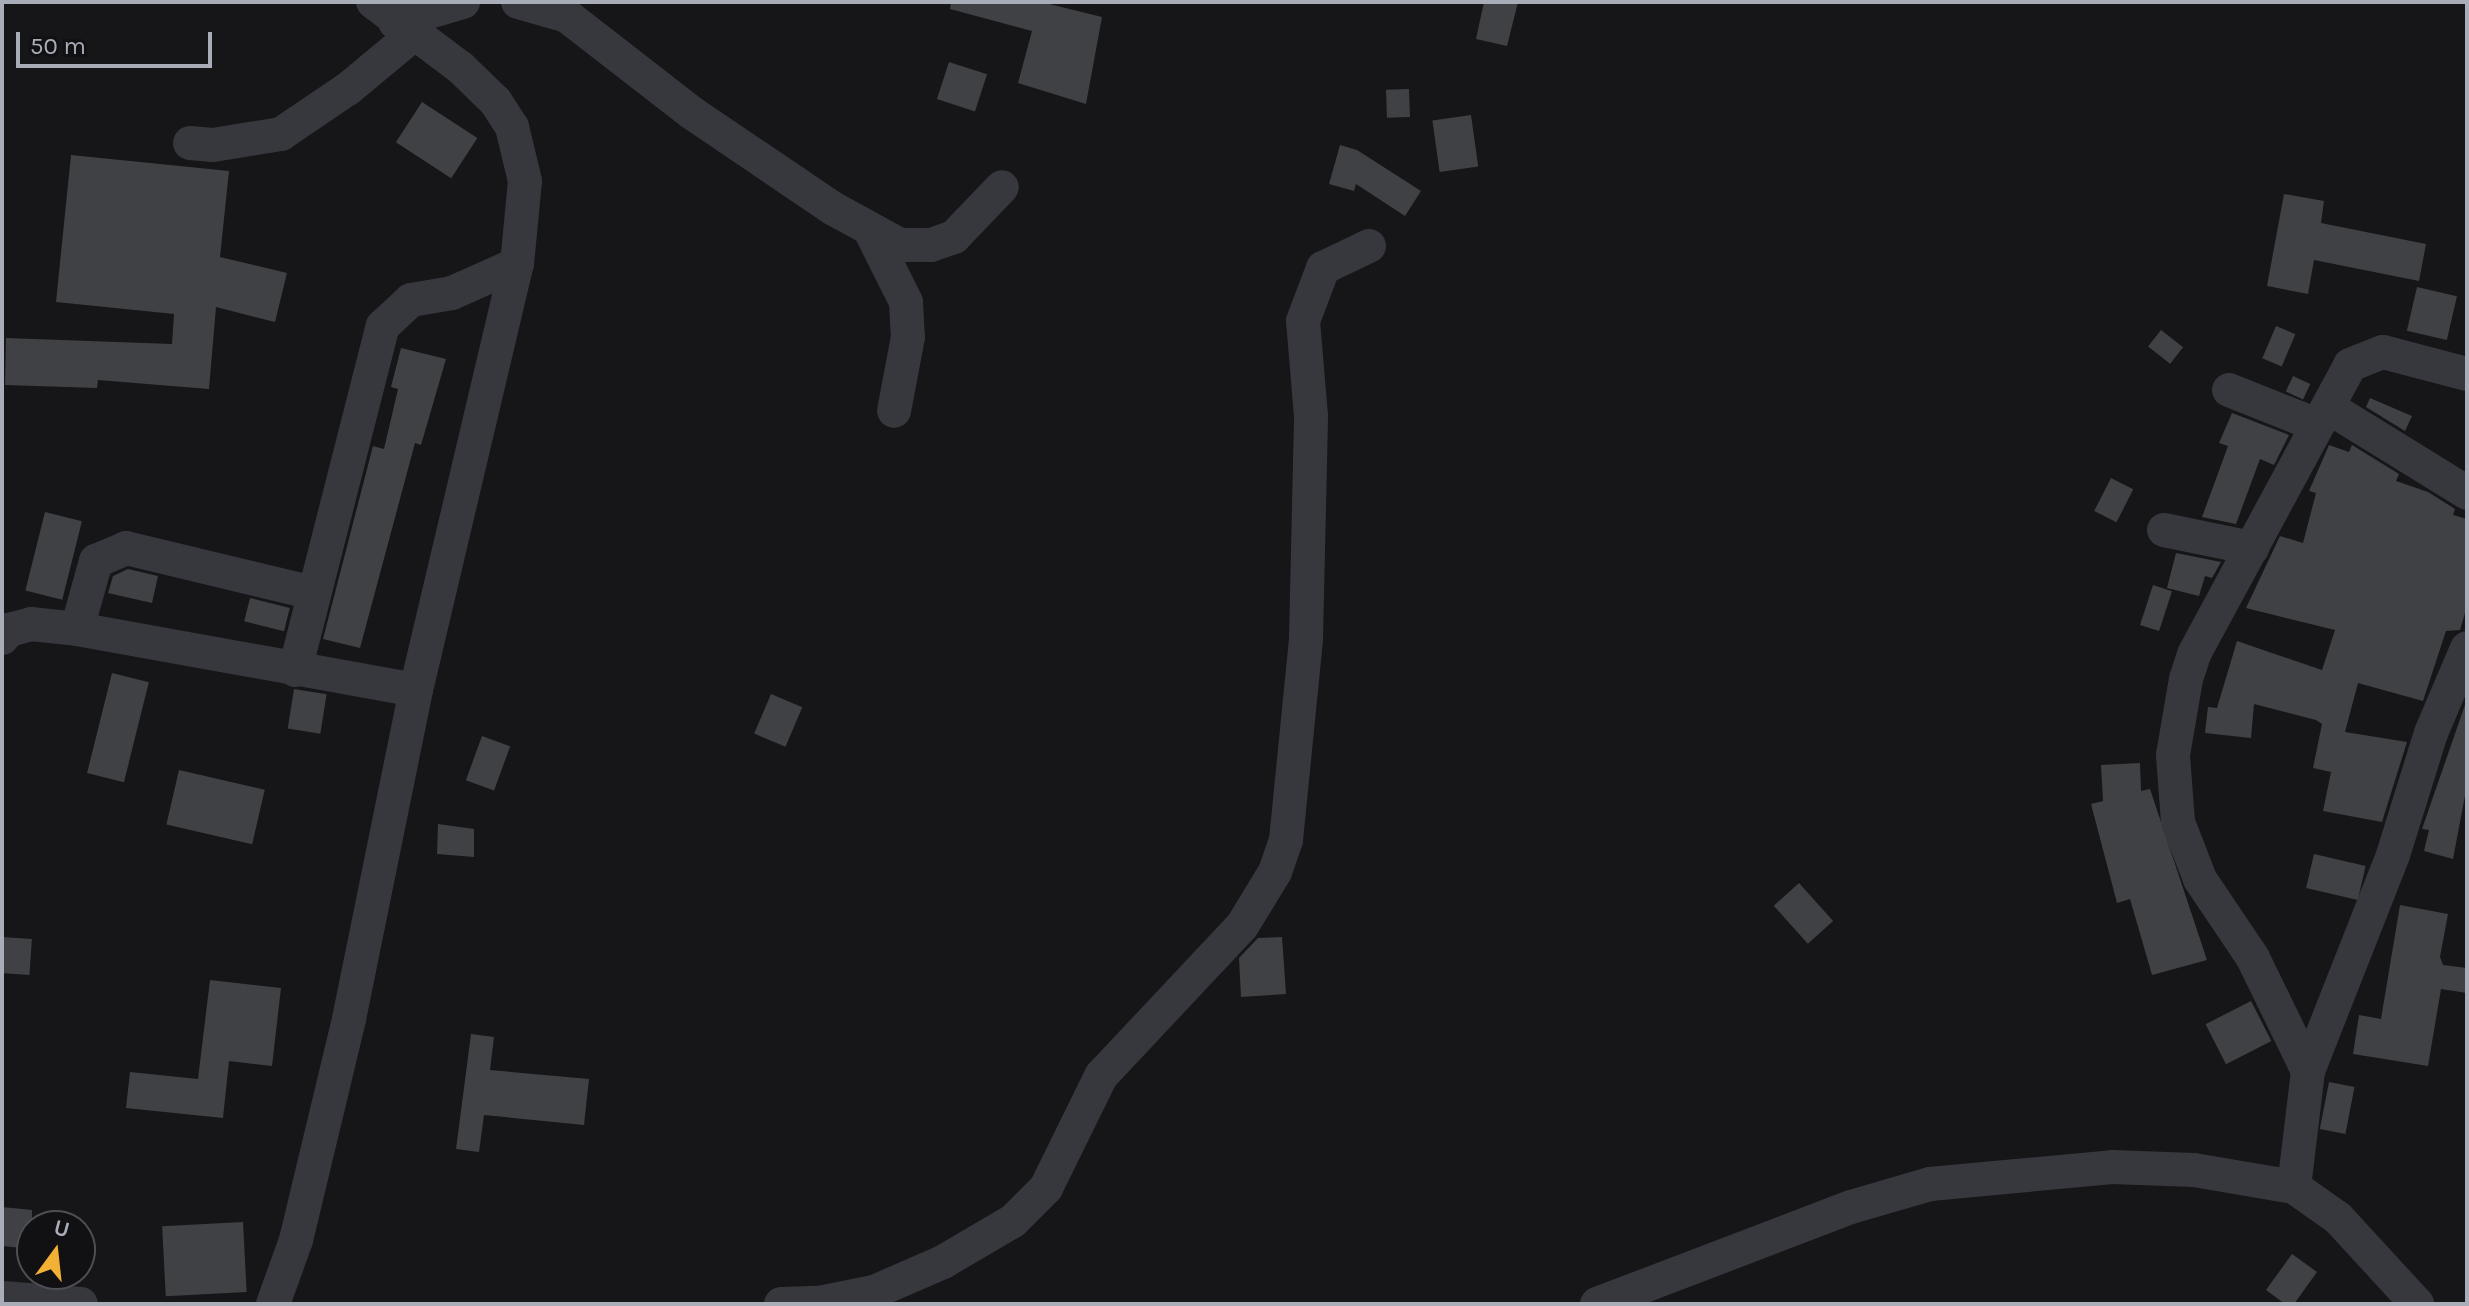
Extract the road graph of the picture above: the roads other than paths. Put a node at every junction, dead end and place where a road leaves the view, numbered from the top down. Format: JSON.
{"nodes":[{"id":1,"x":463,"y":2,"type":"edge"},
{"id":2,"x":518,"y":2,"type":"edge"},
{"id":3,"x":401,"y":17,"type":"edge"},
{"id":4,"x":190,"y":143,"type":"dead end"},
{"id":5,"x":1002,"y":187,"type":"dead end"},
{"id":6,"x":871,"y":232,"type":"junction"},
{"id":7,"x":1369,"y":246,"type":"dead end"},
{"id":8,"x":517,"y":264,"type":"junction"},
{"id":9,"x":2467,"y":374,"type":"edge"},
{"id":10,"x":2229,"y":390,"type":"dead end"},
{"id":11,"x":894,"y":411,"type":"dead end"},
{"id":12,"x":2322,"y":416,"type":"junction"},
{"id":13,"x":2467,"y":493,"type":"edge"},
{"id":14,"x":2164,"y":530,"type":"dead end"},
{"id":15,"x":2252,"y":548,"type":"junction"},
{"id":16,"x":314,"y":593,"type":"junction"},
{"id":17,"x":77,"y":629,"type":"junction"},
{"id":18,"x":2,"y":638,"type":"edge"},
{"id":19,"x":2467,"y":648,"type":"edge"},
{"id":20,"x":295,"y":670,"type":"junction"},
{"id":21,"x":416,"y":690,"type":"junction"},
{"id":22,"x":2308,"y":1071,"type":"junction"},
{"id":23,"x":2294,"y":1187,"type":"junction"},
{"id":24,"x":2,"y":1298,"type":"edge"},
{"id":25,"x":81,"y":1304,"type":"edge"},
{"id":26,"x":273,"y":1304,"type":"edge"},
{"id":27,"x":781,"y":1304,"type":"edge"},
{"id":28,"x":1597,"y":1304,"type":"edge"},
{"id":29,"x":2417,"y":1304,"type":"edge"}],
"edges":[{"from":1,"to":3,"type":"street"},
{"from":2,"to":6,"type":"street"},
{"from":3,"to":4,"type":"street"},
{"from":3,"to":8,"type":"street"},
{"from":5,"to":6,"type":"street"},
{"from":6,"to":11,"type":"street"},
{"from":7,"to":27,"type":"street"},
{"from":8,"to":16,"type":"street"},
{"from":8,"to":21,"type":"street"},
{"from":9,"to":12,"type":"street"},
{"from":10,"to":12,"type":"street"},
{"from":12,"to":13,"type":"street"},
{"from":12,"to":15,"type":"street"},
{"from":14,"to":15,"type":"street"},
{"from":15,"to":22,"type":"street"},
{"from":16,"to":17,"type":"street"},
{"from":16,"to":20,"type":"street"},
{"from":17,"to":18,"type":"street"},
{"from":17,"to":20,"type":"street"},
{"from":19,"to":22,"type":"street"},
{"from":20,"to":21,"type":"street"},
{"from":21,"to":26,"type":"street"},
{"from":22,"to":23,"type":"street"},
{"from":23,"to":28,"type":"street"},
{"from":23,"to":29,"type":"street"},
{"from":24,"to":25,"type":"street"}]}
